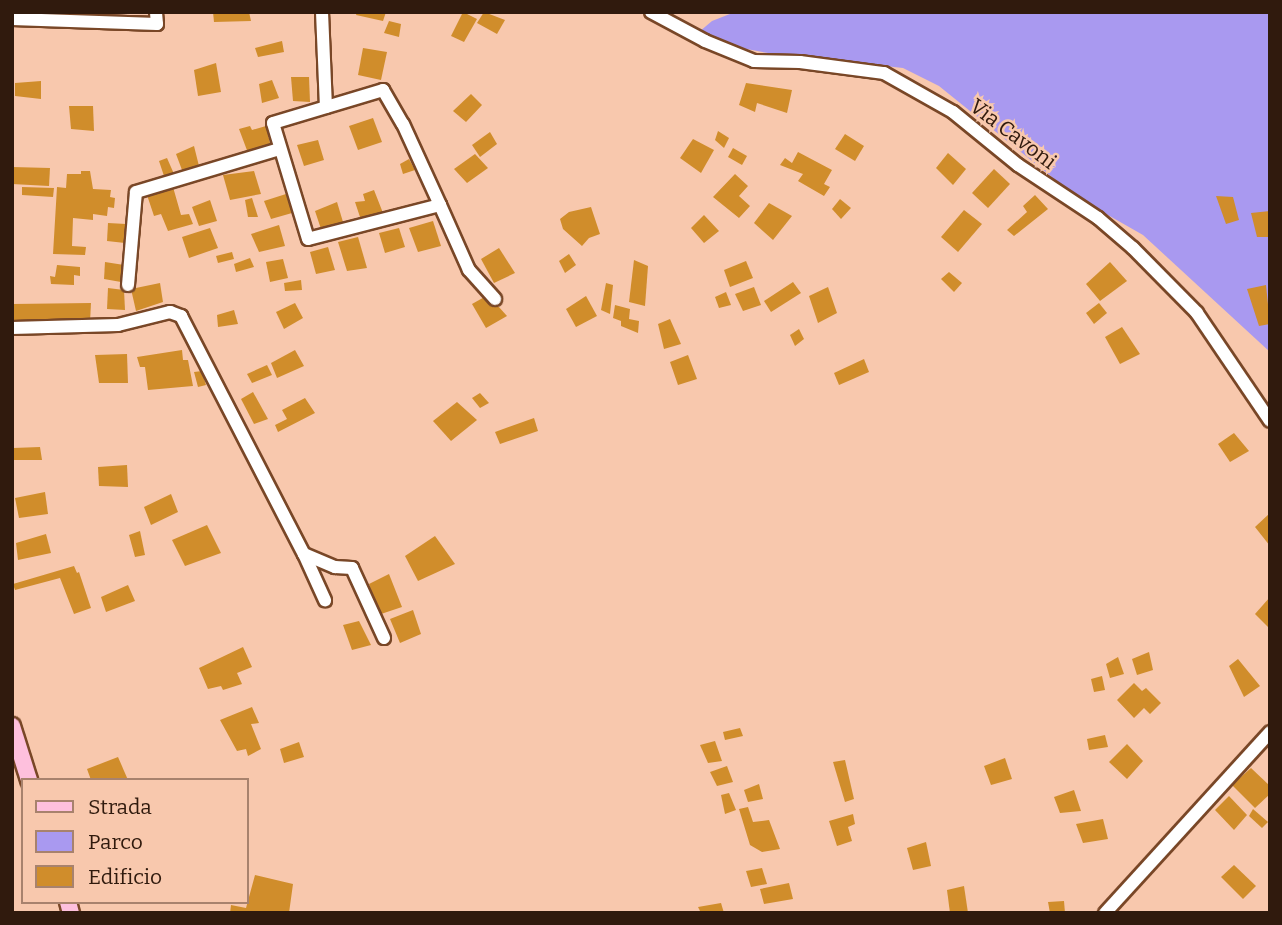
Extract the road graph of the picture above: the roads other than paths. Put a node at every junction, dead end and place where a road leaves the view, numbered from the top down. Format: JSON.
{"nodes":[{"id":1,"x":156,"y":12,"type":"edge"},
{"id":2,"x":321,"y":12,"type":"edge"},
{"id":3,"x":651,"y":12,"type":"edge"},
{"id":4,"x":12,"y":19,"type":"edge"},
{"id":5,"x":326,"y":107,"type":"junction"},
{"id":6,"x":279,"y":149,"type":"junction"},
{"id":7,"x":440,"y":205,"type":"junction"},
{"id":8,"x":128,"y":285,"type":"dead end"},
{"id":9,"x":495,"y":299,"type":"dead end"},
{"id":10,"x":12,"y":328,"type":"edge"},
{"id":11,"x":1270,"y":421,"type":"edge"},
{"id":12,"x":304,"y":554,"type":"junction"},
{"id":13,"x":325,"y":600,"type":"dead end"},
{"id":14,"x":384,"y":638,"type":"dead end"},
{"id":15,"x":12,"y":726,"type":"edge"},
{"id":16,"x":1270,"y":732,"type":"edge"},
{"id":17,"x":28,"y":778,"type":"edge"},
{"id":18,"x":1105,"y":913,"type":"edge"}],
"edges":[{"from":1,"to":4,"type":"street"},
{"from":2,"to":5,"type":"street"},
{"from":3,"to":11,"type":"street","name":"Via Cavoni"},
{"from":5,"to":6,"type":"street"},
{"from":5,"to":7,"type":"street"},
{"from":6,"to":7,"type":"street"},
{"from":6,"to":8,"type":"street"},
{"from":7,"to":9,"type":"street"},
{"from":10,"to":12,"type":"street"},
{"from":12,"to":13,"type":"street"},
{"from":12,"to":14,"type":"street"},
{"from":15,"to":17,"type":"main road"},
{"from":16,"to":18,"type":"street"}]}
